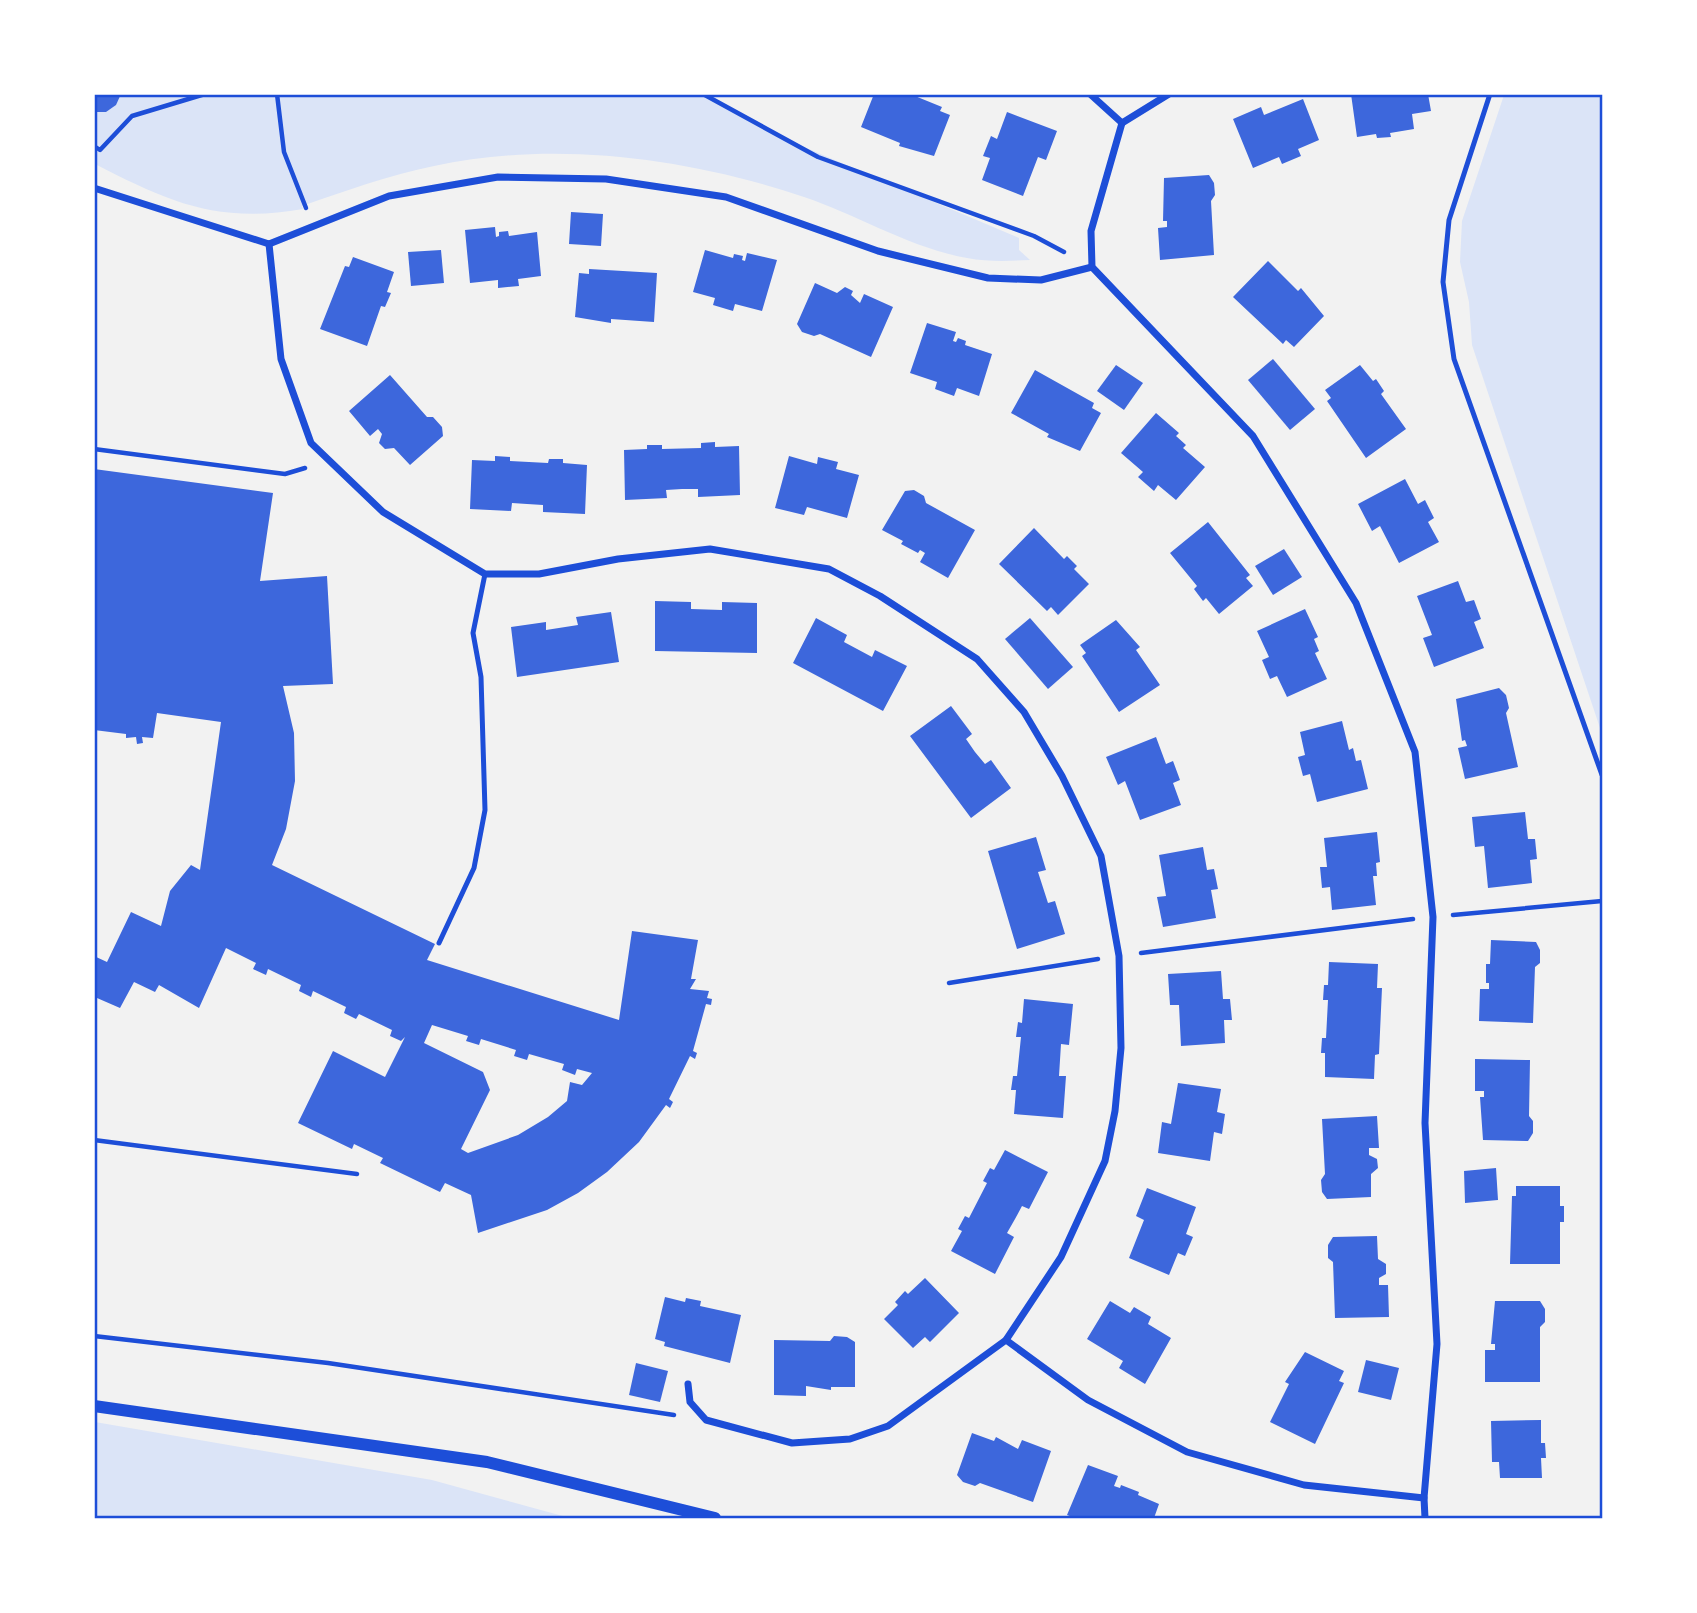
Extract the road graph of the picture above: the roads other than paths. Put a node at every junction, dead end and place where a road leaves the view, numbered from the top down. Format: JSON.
{"nodes":[{"id":1,"x":1090,"y":94,"type":"edge"},
{"id":2,"x":1169,"y":94,"type":"edge"},
{"id":3,"x":1490,"y":94,"type":"edge"},
{"id":4,"x":1122,"y":122,"type":"junction"},
{"id":5,"x":94,"y":188,"type":"edge"},
{"id":6,"x":269,"y":244,"type":"junction"},
{"id":7,"x":1092,"y":267,"type":"junction"},
{"id":8,"x":485,"y":574,"type":"junction"},
{"id":9,"x":1602,"y":775,"type":"edge"},
{"id":10,"x":439,"y":943,"type":"dead end"},
{"id":11,"x":1006,"y":1340,"type":"junction"},
{"id":12,"x":688,"y":1384,"type":"dead end"},
{"id":13,"x":94,"y":1406,"type":"edge"},
{"id":14,"x":1424,"y":1498,"type":"junction"},
{"id":15,"x":715,"y":1518,"type":"edge"},
{"id":16,"x":1425,"y":1518,"type":"edge"}],
"edges":[{"from":1,"to":4,"type":"street"},
{"from":2,"to":4,"type":"street"},
{"from":3,"to":9,"type":"lane"},
{"from":4,"to":7,"type":"street"},
{"from":5,"to":6,"type":"street"},
{"from":6,"to":7,"type":"street"},
{"from":6,"to":8,"type":"street"},
{"from":7,"to":14,"type":"street"},
{"from":8,"to":10,"type":"lane"},
{"from":8,"to":11,"type":"street"},
{"from":11,"to":12,"type":"street"},
{"from":11,"to":14,"type":"street"},
{"from":13,"to":15,"type":"street"},
{"from":14,"to":16,"type":"street"}]}
